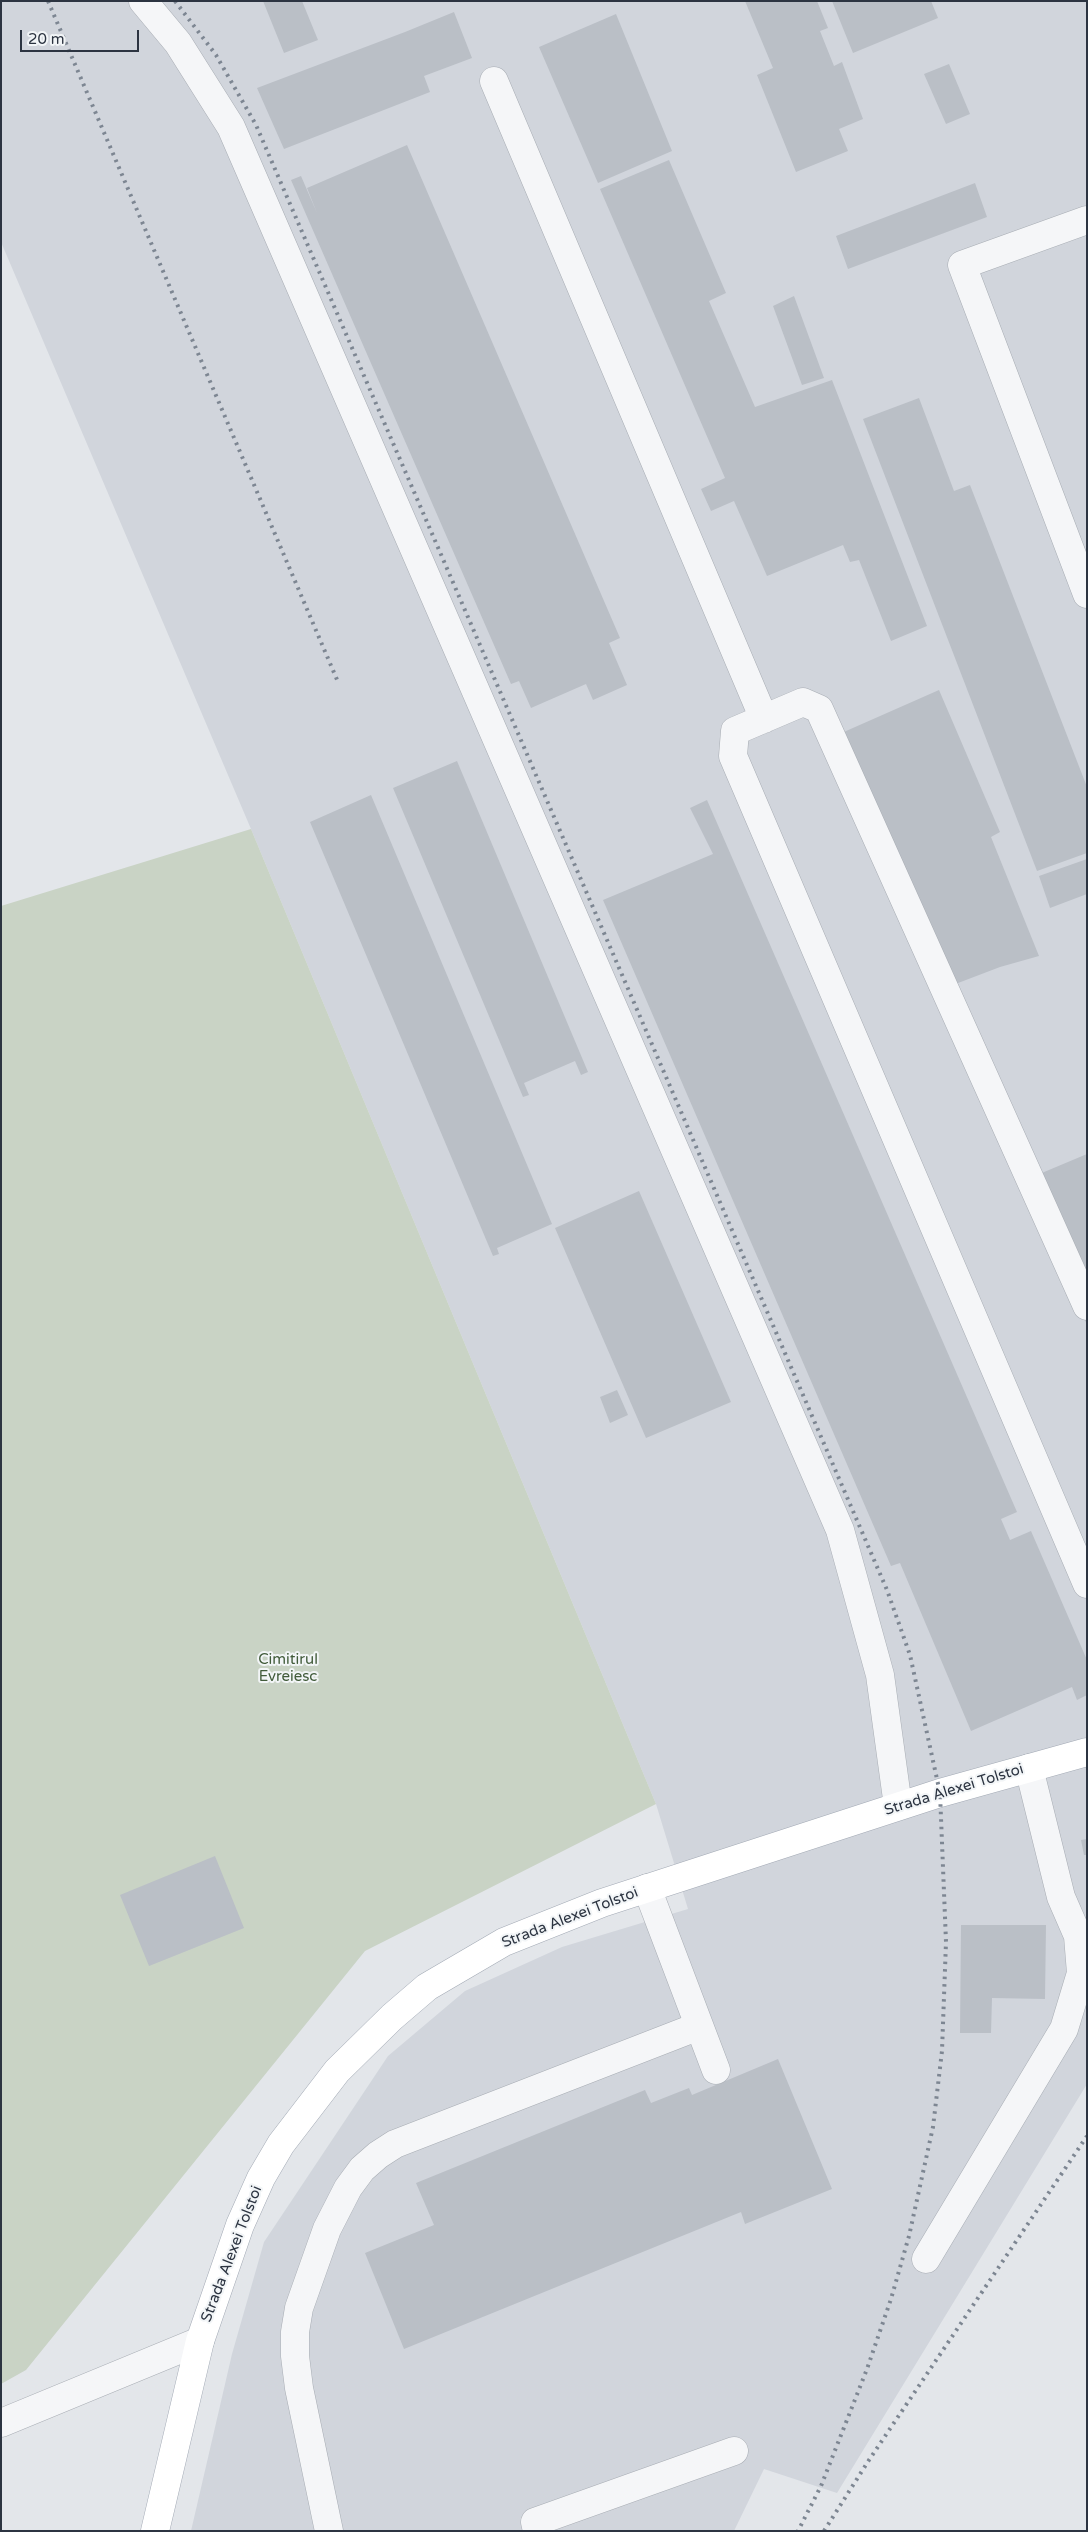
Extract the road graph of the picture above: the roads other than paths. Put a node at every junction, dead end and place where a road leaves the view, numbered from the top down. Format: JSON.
{"nodes":[{"id":1,"x":143,"y":1,"type":"edge"},
{"id":2,"x":494,"y":81,"type":"dead end"},
{"id":3,"x":1087,"y":220,"type":"edge"},
{"id":4,"x":1087,"y":594,"type":"edge"},
{"id":5,"x":764,"y":719,"type":"junction"},
{"id":6,"x":1087,"y":1306,"type":"edge"},
{"id":7,"x":1087,"y":1584,"type":"edge"},
{"id":8,"x":1087,"y":1752,"type":"edge"},
{"id":9,"x":1029,"y":1768,"type":"junction"},
{"id":10,"x":898,"y":1806,"type":"junction"},
{"id":11,"x":647,"y":1888,"type":"junction"},
{"id":12,"x":699,"y":2026,"type":"junction"},
{"id":13,"x":716,"y":2070,"type":"dead end"},
{"id":14,"x":926,"y":2259,"type":"dead end"},
{"id":15,"x":200,"y":2341,"type":"junction"},
{"id":16,"x":1,"y":2423,"type":"edge"},
{"id":17,"x":734,"y":2451,"type":"dead end"},
{"id":18,"x":155,"y":2531,"type":"edge"},
{"id":19,"x":329,"y":2531,"type":"edge"},
{"id":20,"x":537,"y":2531,"type":"edge"}],
"edges":[{"from":1,"to":10,"type":"lane"},
{"from":2,"to":5,"type":"lane"},
{"from":3,"to":4,"type":"lane"},
{"from":5,"to":6,"type":"lane"},
{"from":5,"to":7,"type":"lane"},
{"from":8,"to":9,"type":"main road","name":"Strada Alexei Tolstoi"},
{"from":9,"to":10,"type":"main road","name":"Strada Alexei Tolstoi"},
{"from":9,"to":14,"type":"lane"},
{"from":10,"to":11,"type":"main road","name":"Strada Alexei Tolstoi"},
{"from":11,"to":12,"type":"lane"},
{"from":11,"to":15,"type":"main road","name":"Strada Alexei Tolstoi"},
{"from":12,"to":13,"type":"lane"},
{"from":12,"to":19,"type":"lane"},
{"from":15,"to":16,"type":"lane"},
{"from":15,"to":18,"type":"main road","name":"Strada Alexei Tolstoi"},
{"from":17,"to":20,"type":"lane"}]}
